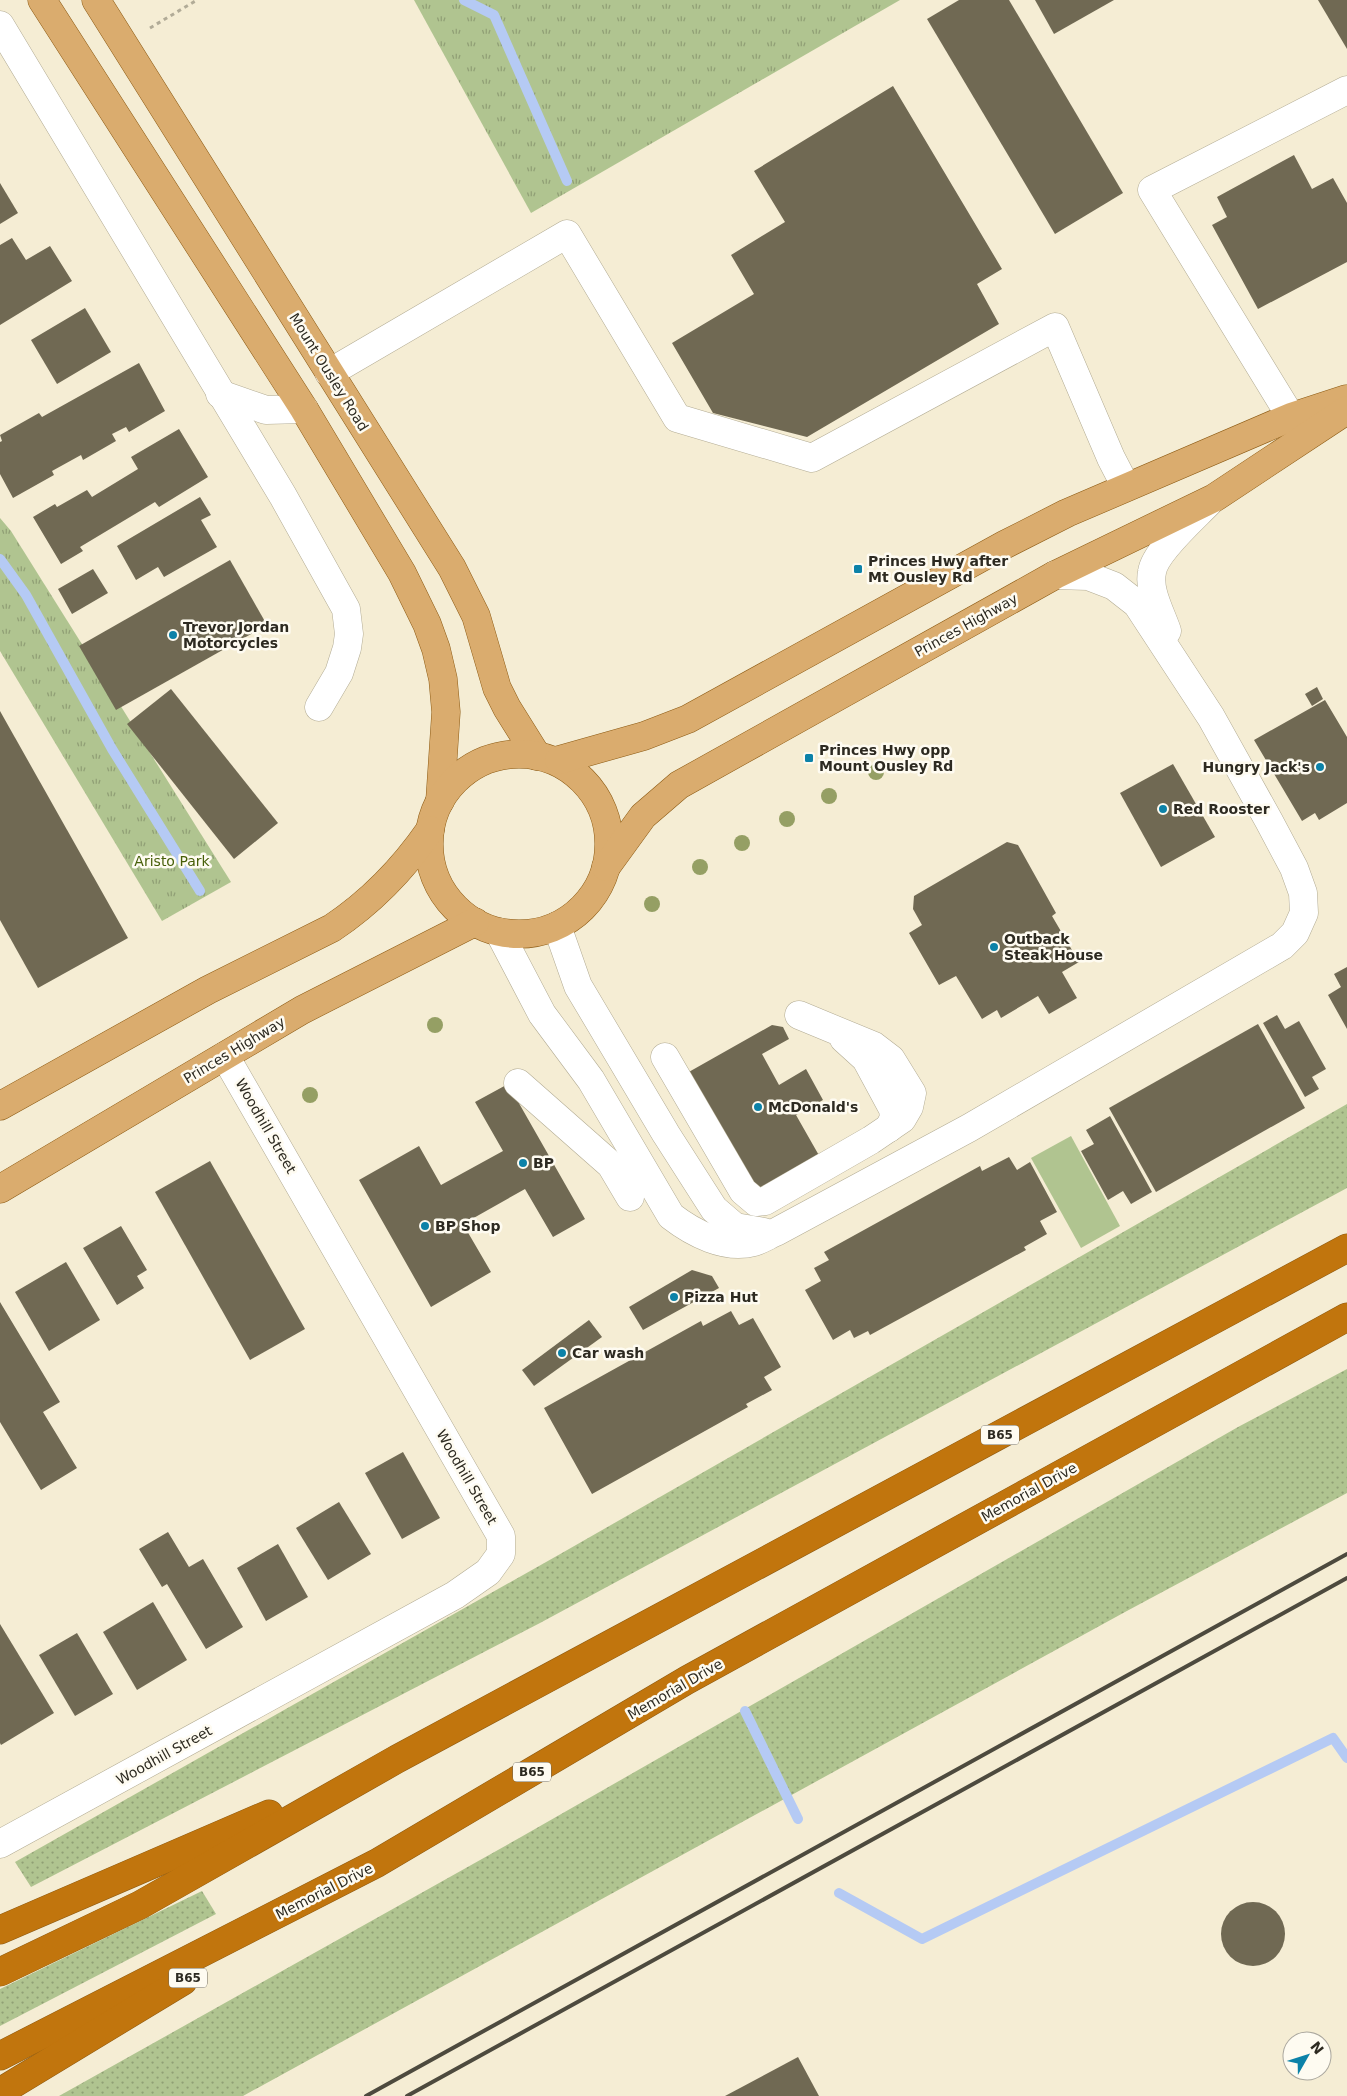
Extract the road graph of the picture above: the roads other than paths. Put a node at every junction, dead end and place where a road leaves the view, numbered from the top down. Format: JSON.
{"nodes":[{"id":1,"x":42,"y":0,"type":"edge"},
{"id":2,"x":96,"y":0,"type":"edge"},
{"id":3,"x":0,"y":25,"type":"edge"},
{"id":4,"x":1347,"y":90,"type":"edge"},
{"id":5,"x":329,"y":373,"type":"junction"},
{"id":6,"x":220,"y":394,"type":"junction"},
{"id":7,"x":1347,"y":399,"type":"edge"},
{"id":8,"x":304,"y":409,"type":"junction"},
{"id":9,"x":1347,"y":410,"type":"edge"},
{"id":10,"x":1291,"y":417,"type":"junction"},
{"id":11,"x":1126,"y":486,"type":"junction"},
{"id":12,"x":1214,"y":498,"type":"junction"},
{"id":13,"x":1056,"y":575,"type":"junction"},
{"id":14,"x":1183,"y":672,"type":"junction"},
{"id":15,"x":319,"y":706,"type":"dead end"},
{"id":16,"x":548,"y":758,"type":"junction"},
{"id":17,"x":440,"y":801,"type":"junction"},
{"id":18,"x":430,"y":830,"type":"junction"},
{"id":19,"x":606,"y":867,"type":"junction"},
{"id":20,"x":474,"y":922,"type":"junction"},
{"id":21,"x":557,"y":926,"type":"junction"},
{"id":22,"x":500,"y":932,"type":"junction"},
{"id":23,"x":799,"y":1014,"type":"dead end"},
{"id":24,"x":225,"y":1056,"type":"junction"},
{"id":25,"x":665,"y":1057,"type":"dead end"},
{"id":26,"x":518,"y":1083,"type":"dead end"},
{"id":27,"x":0,"y":1106,"type":"edge"},
{"id":28,"x":0,"y":1189,"type":"edge"},
{"id":29,"x":630,"y":1197,"type":"dead end"},
{"id":30,"x":776,"y":1232,"type":"junction"},
{"id":31,"x":1347,"y":1248,"type":"edge"},
{"id":32,"x":1347,"y":1316,"type":"edge"},
{"id":33,"x":397,"y":1759,"type":"junction"},
{"id":34,"x":0,"y":1844,"type":"edge"},
{"id":35,"x":377,"y":1863,"type":"junction"},
{"id":36,"x":0,"y":1930,"type":"edge"},
{"id":37,"x":0,"y":1972,"type":"edge"},
{"id":38,"x":0,"y":2056,"type":"edge"},
{"id":39,"x":0,"y":2092,"type":"edge"}],
"edges":[{"from":1,"to":8,"type":"main road"},
{"from":2,"to":5,"type":"main road","name":"Mount Ousley Road"},
{"from":3,"to":6,"type":"street"},
{"from":4,"to":10,"type":"street"},
{"from":5,"to":11,"type":"street"},
{"from":5,"to":16,"type":"main road","name":"Mount Ousley Road"},
{"from":6,"to":8,"type":"street"},
{"from":6,"to":15,"type":"street"},
{"from":7,"to":10,"type":"main road"},
{"from":8,"to":17,"type":"main road"},
{"from":9,"to":12,"type":"main road","name":"Princes Highway"},
{"from":10,"to":11,"type":"main road"},
{"from":11,"to":16,"type":"main road"},
{"from":12,"to":13,"type":"main road","name":"Princes Highway"},
{"from":12,"to":14,"type":"street"},
{"from":13,"to":14,"type":"street"},
{"from":13,"to":19,"type":"main road","name":"Princes Highway"},
{"from":14,"to":30,"type":"street"},
{"from":16,"to":17,"type":"main road"},
{"from":16,"to":19,"type":"main road","name":"Mount Ousley Road"},
{"from":17,"to":18,"type":"main road"},
{"from":18,"to":20,"type":"main road"},
{"from":18,"to":27,"type":"main road"},
{"from":19,"to":21,"type":"main road"},
{"from":20,"to":22,"type":"main road"},
{"from":20,"to":24,"type":"main road","name":"Princes Highway"},
{"from":21,"to":22,"type":"main road"},
{"from":21,"to":30,"type":"street"},
{"from":22,"to":30,"type":"street"},
{"from":23,"to":25,"type":"street"},
{"from":24,"to":28,"type":"main road","name":"Princes Highway"},
{"from":24,"to":34,"type":"street","name":"Woodhill Street"},
{"from":26,"to":29,"type":"street"},
{"from":31,"to":33,"type":"highway","number":"B65"},
{"from":32,"to":35,"type":"highway","name":"Memorial Drive","number":"B65"},
{"from":33,"to":36,"type":"highway","number":"B65"},
{"from":33,"to":37,"type":"highway"},
{"from":35,"to":38,"type":"highway","name":"Memorial Drive"},
{"from":35,"to":39,"type":"highway","number":"B65"}]}
